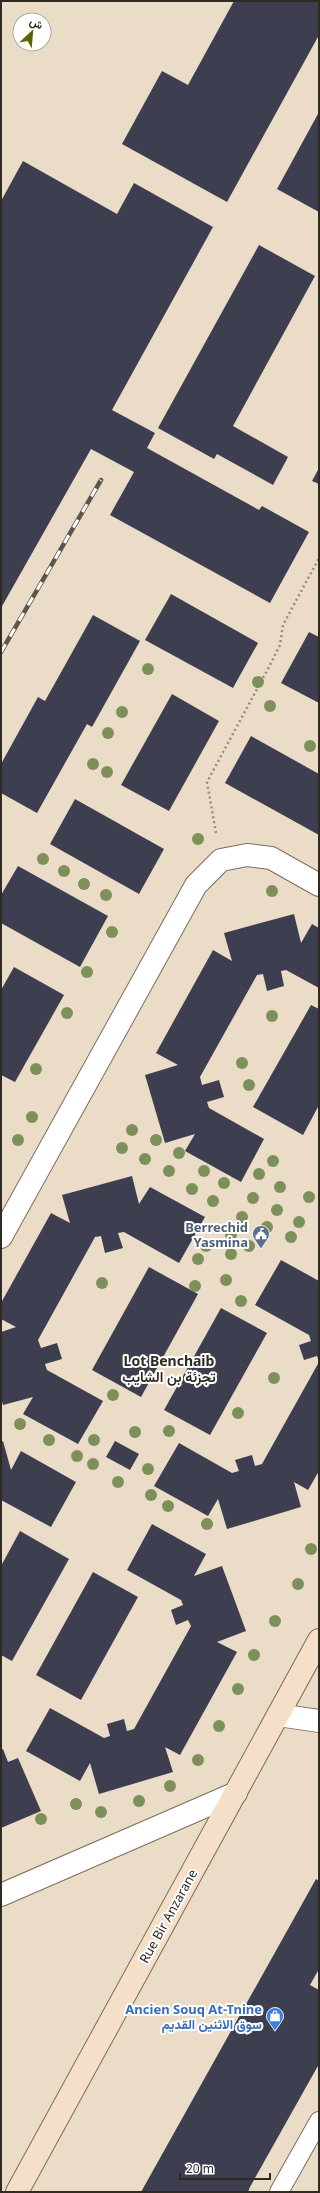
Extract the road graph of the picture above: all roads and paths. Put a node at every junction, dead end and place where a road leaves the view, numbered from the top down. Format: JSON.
{"nodes":[{"id":1,"x":319,"y":558,"type":"edge"},
{"id":2,"x":221,"y":860,"type":"junction"},
{"id":3,"x":319,"y":885,"type":"edge"},
{"id":4,"x":1,"y":1237,"type":"edge"},
{"id":5,"x":319,"y":1640,"type":"edge"},
{"id":6,"x":278,"y":1715,"type":"junction"},
{"id":7,"x":319,"y":1721,"type":"edge"},
{"id":8,"x":236,"y":1793,"type":"junction"},
{"id":9,"x":1,"y":1894,"type":"edge"},
{"id":10,"x":319,"y":2121,"type":"edge"},
{"id":11,"x":17,"y":2192,"type":"edge"},
{"id":12,"x":279,"y":2192,"type":"edge"}],
"edges":[{"from":1,"to":2,"type":"path"},
{"from":2,"to":3,"type":"street"},
{"from":2,"to":4,"type":"street"},
{"from":5,"to":6,"type":"street","name":"Rue Bir Anzarane"},
{"from":6,"to":7,"type":"street"},
{"from":6,"to":8,"type":"street","name":"Rue Bir Anzarane"},
{"from":8,"to":9,"type":"street"},
{"from":8,"to":11,"type":"street","name":"Rue Bir Anzarane"},
{"from":10,"to":12,"type":"lane"}]}
